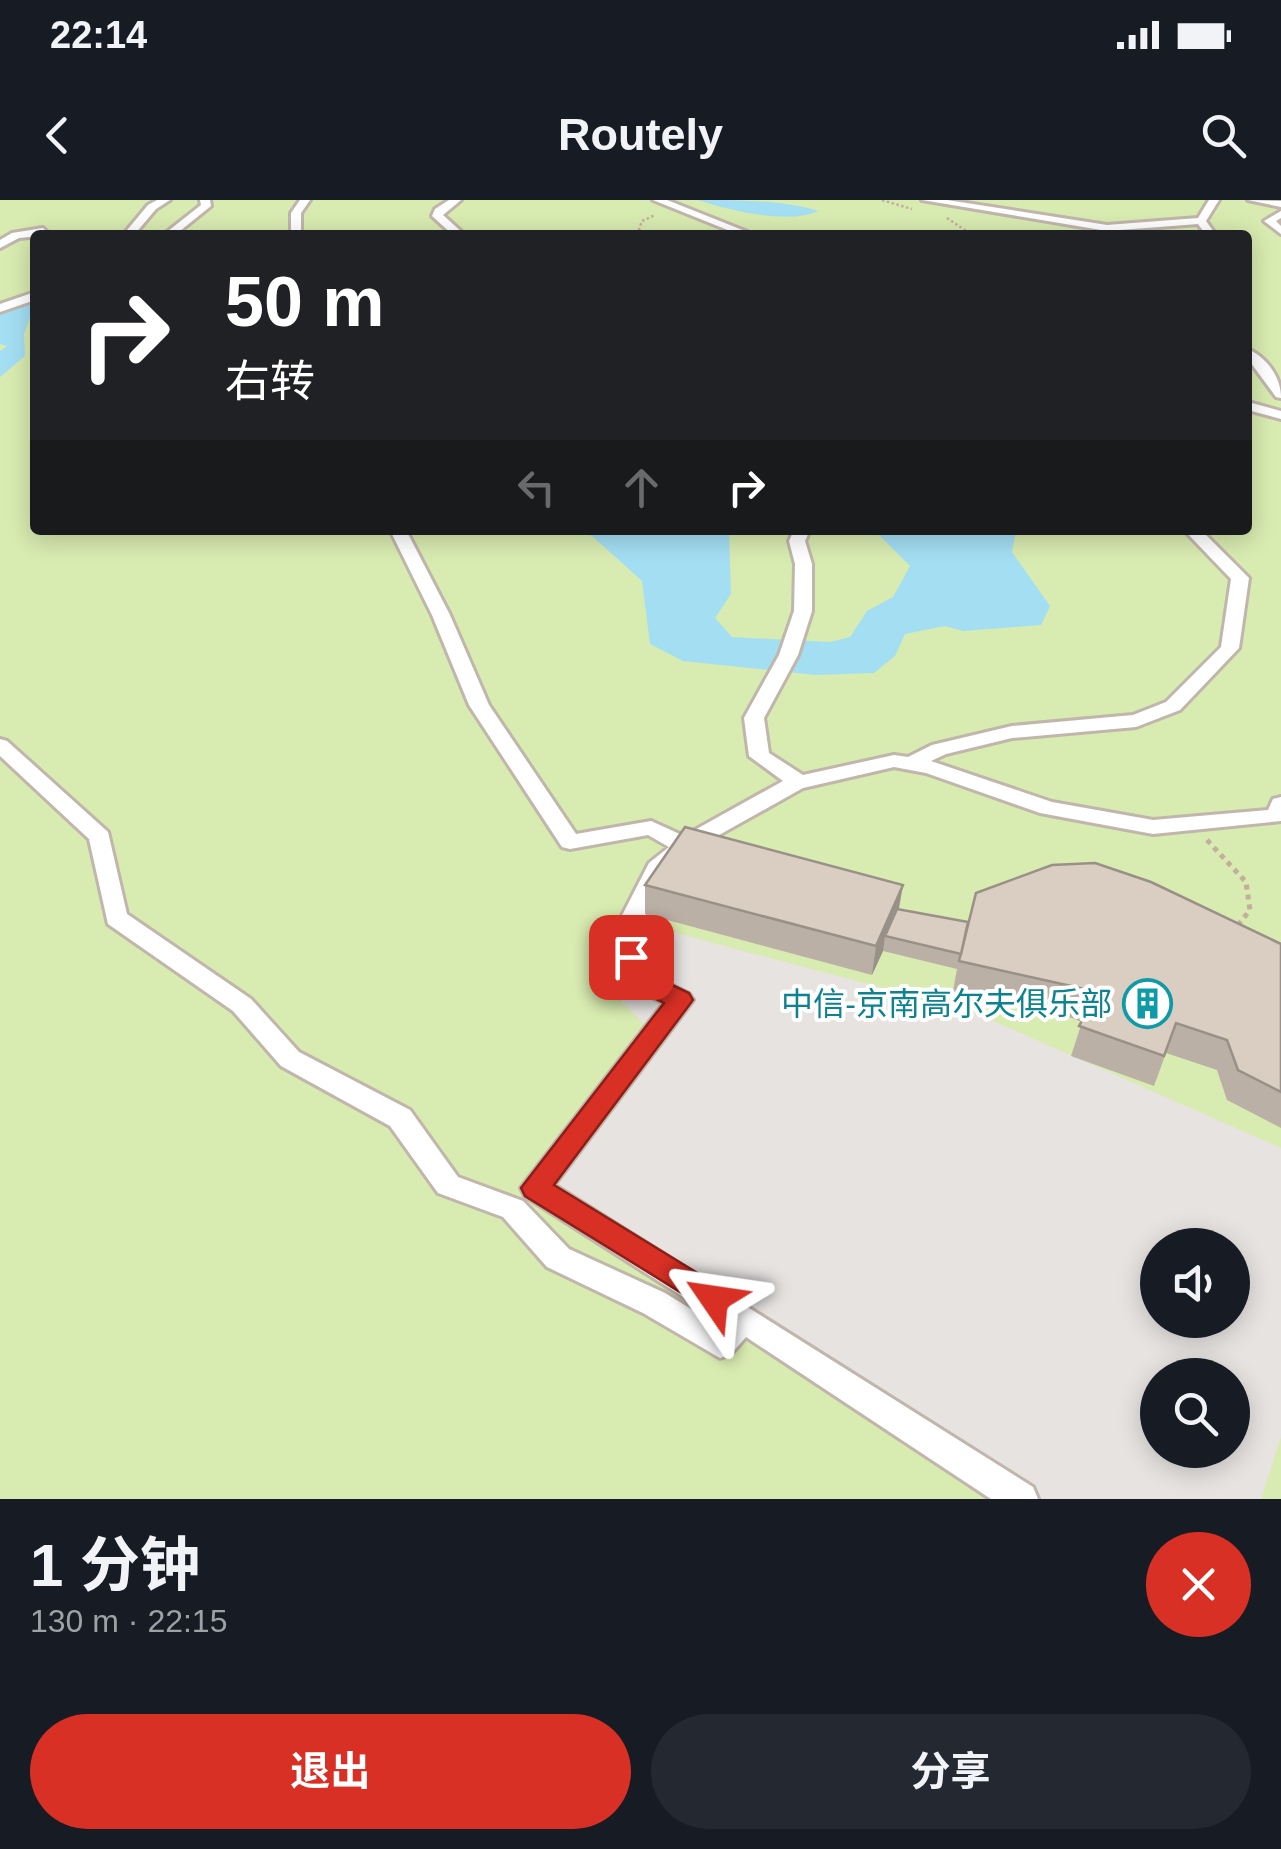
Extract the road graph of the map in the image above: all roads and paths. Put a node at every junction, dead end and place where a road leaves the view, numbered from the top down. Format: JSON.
{"nodes":[{"id":1,"x":165,"y":200,"type":"edge"},
{"id":2,"x":205,"y":200,"type":"edge"},
{"id":3,"x":305,"y":200,"type":"edge"},
{"id":4,"x":456,"y":200,"type":"edge"},
{"id":5,"x":911,"y":200,"type":"edge"},
{"id":6,"x":927,"y":200,"type":"edge"},
{"id":7,"x":1214,"y":200,"type":"edge"},
{"id":8,"x":1252,"y":200,"type":"edge"},
{"id":9,"x":664,"y":202,"type":"edge"},
{"id":10,"x":1281,"y":204,"type":"edge"},
{"id":11,"x":990,"y":211,"type":"junction"},
{"id":12,"x":1281,"y":214,"type":"edge"},
{"id":13,"x":1201,"y":220,"type":"junction"},
{"id":14,"x":132,"y":230,"type":"edge"},
{"id":15,"x":175,"y":230,"type":"edge"},
{"id":16,"x":296,"y":230,"type":"edge"},
{"id":17,"x":454,"y":230,"type":"edge"},
{"id":18,"x":638,"y":230,"type":"edge"},
{"id":19,"x":737,"y":230,"type":"edge"},
{"id":20,"x":1038,"y":230,"type":"dead end"},
{"id":21,"x":1208,"y":230,"type":"edge"},
{"id":22,"x":1281,"y":231,"type":"edge"},
{"id":23,"x":30,"y":233,"type":"edge"},
{"id":24,"x":0,"y":246,"type":"edge"},
{"id":25,"x":30,"y":298,"type":"edge"},
{"id":26,"x":0,"y":308,"type":"edge"},
{"id":27,"x":1252,"y":357,"type":"edge"},
{"id":28,"x":1281,"y":394,"type":"edge"},
{"id":29,"x":1252,"y":407,"type":"edge"},
{"id":30,"x":1281,"y":415,"type":"edge"},
{"id":31,"x":401,"y":535,"type":"edge"},
{"id":32,"x":800,"y":535,"type":"edge"},
{"id":33,"x":1197,"y":535,"type":"edge"},
{"id":34,"x":0,"y":745,"type":"edge"},
{"id":35,"x":910,"y":764,"type":"junction"},
{"id":36,"x":798,"y":782,"type":"junction"},
{"id":37,"x":1281,"y":804,"type":"edge"},
{"id":38,"x":1192,"y":823,"type":"junction"},
{"id":39,"x":685,"y":846,"type":"junction"},
{"id":40,"x":1224,"y":940,"type":"edge"},
{"id":41,"x":744,"y":1318,"type":"junction"},
{"id":42,"x":1021,"y":1499,"type":"edge"}],
"edges":[{"from":1,"to":14,"type":"street"},
{"from":2,"to":15,"type":"street"},
{"from":3,"to":16,"type":"street"},
{"from":4,"to":17,"type":"street"},
{"from":5,"to":6,"type":"street"},
{"from":6,"to":11,"type":"street"},
{"from":7,"to":13,"type":"street"},
{"from":8,"to":10,"type":"street"},
{"from":9,"to":18,"type":"path"},
{"from":9,"to":19,"type":"street"},
{"from":11,"to":13,"type":"street"},
{"from":11,"to":20,"type":"street"},
{"from":12,"to":22,"type":"street"},
{"from":13,"to":21,"type":"street"},
{"from":23,"to":24,"type":"street"},
{"from":25,"to":26,"type":"street"},
{"from":27,"to":28,"type":"street"},
{"from":29,"to":30,"type":"street"},
{"from":31,"to":39,"type":"street"},
{"from":32,"to":36,"type":"street"},
{"from":33,"to":35,"type":"street"},
{"from":34,"to":41,"type":"street"},
{"from":35,"to":36,"type":"street"},
{"from":35,"to":38,"type":"street"},
{"from":36,"to":39,"type":"street"},
{"from":37,"to":38,"type":"street"},
{"from":38,"to":40,"type":"path"},
{"from":39,"to":41,"type":"street"},
{"from":41,"to":42,"type":"street"}]}
